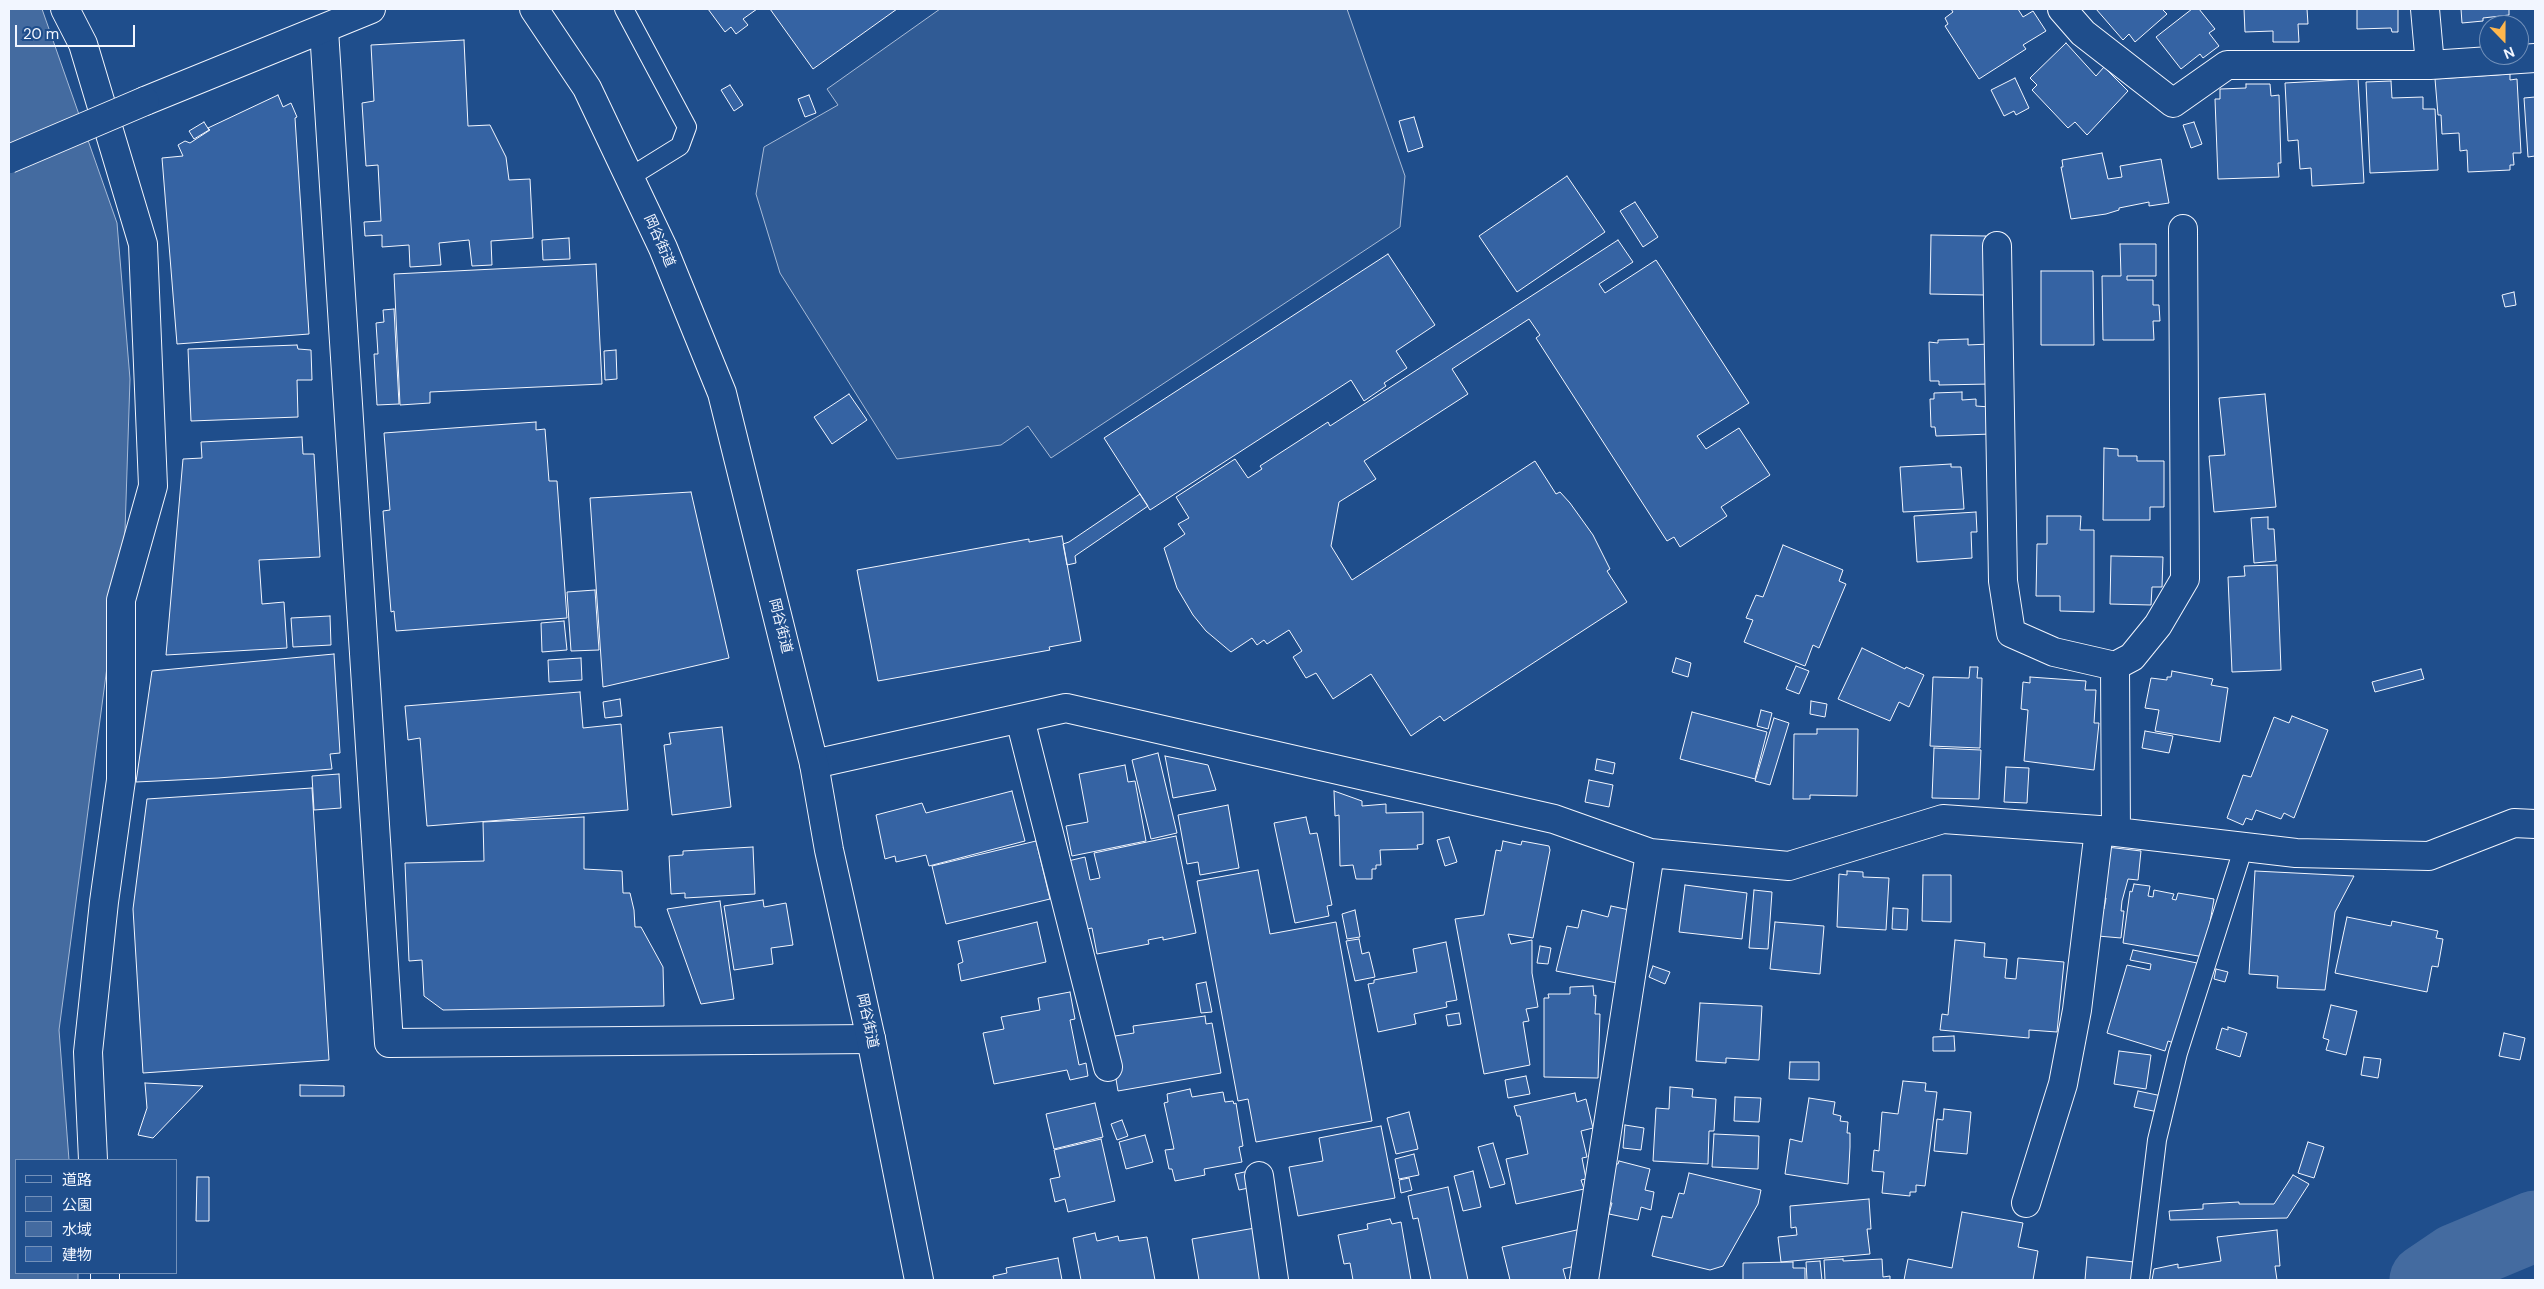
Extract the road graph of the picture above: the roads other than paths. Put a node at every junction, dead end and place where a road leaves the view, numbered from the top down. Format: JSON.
{"nodes":[{"id":1,"x":65,"y":9,"type":"edge"},
{"id":2,"x":372,"y":9,"type":"edge"},
{"id":3,"x":534,"y":9,"type":"edge"},
{"id":4,"x":624,"y":9,"type":"edge"},
{"id":5,"x":2062,"y":9,"type":"edge"},
{"id":6,"x":2425,"y":9,"type":"edge"},
{"id":7,"x":324,"y":30,"type":"junction"},
{"id":8,"x":2535,"y":58,"type":"edge"},
{"id":9,"x":2430,"y":65,"type":"junction"},
{"id":10,"x":9,"y":159,"type":"edge"},
{"id":11,"x":630,"y":178,"type":"junction"},
{"id":12,"x":2183,"y":229,"type":"dead end"},
{"id":13,"x":1998,"y":246,"type":"dead end"},
{"id":14,"x":2115,"y":666,"type":"junction"},
{"id":15,"x":1020,"y":719,"type":"junction"},
{"id":16,"x":814,"y":764,"type":"junction"},
{"id":17,"x":2535,"y":824,"type":"edge"},
{"id":18,"x":2108,"y":831,"type":"junction"},
{"id":19,"x":2244,"y":846,"type":"junction"},
{"id":20,"x":1650,"y":853,"type":"junction"},
{"id":21,"x":872,"y":1039,"type":"junction"},
{"id":22,"x":1108,"y":1067,"type":"dead end"},
{"id":23,"x":93,"y":1159,"type":"edge"},
{"id":24,"x":1259,"y":1176,"type":"dead end"},
{"id":25,"x":2026,"y":1203,"type":"dead end"},
{"id":26,"x":919,"y":1280,"type":"edge"},
{"id":27,"x":1274,"y":1280,"type":"edge"},
{"id":28,"x":1584,"y":1280,"type":"edge"},
{"id":29,"x":2140,"y":1280,"type":"edge"}],
"edges":[{"from":1,"to":23,"type":"street"},
{"from":2,"to":7,"type":"street"},
{"from":3,"to":11,"type":"street","name":"岡谷街道"},
{"from":4,"to":11,"type":"lane"},
{"from":5,"to":9,"type":"street"},
{"from":6,"to":9,"type":"street"},
{"from":7,"to":10,"type":"street","bridge":true},
{"from":7,"to":21,"type":"street"},
{"from":8,"to":9,"type":"street"},
{"from":11,"to":16,"type":"street","name":"岡谷街道"},
{"from":12,"to":14,"type":"street"},
{"from":13,"to":14,"type":"street"},
{"from":14,"to":18,"type":"street"},
{"from":15,"to":16,"type":"street"},
{"from":15,"to":20,"type":"street"},
{"from":15,"to":22,"type":"street"},
{"from":16,"to":21,"type":"street","name":"岡谷街道"},
{"from":17,"to":19,"type":"street"},
{"from":18,"to":19,"type":"street"},
{"from":18,"to":20,"type":"street"},
{"from":18,"to":25,"type":"street"},
{"from":19,"to":29,"type":"lane"},
{"from":20,"to":28,"type":"street"},
{"from":21,"to":26,"type":"street","name":"岡谷街道"},
{"from":24,"to":27,"type":"street"}]}
